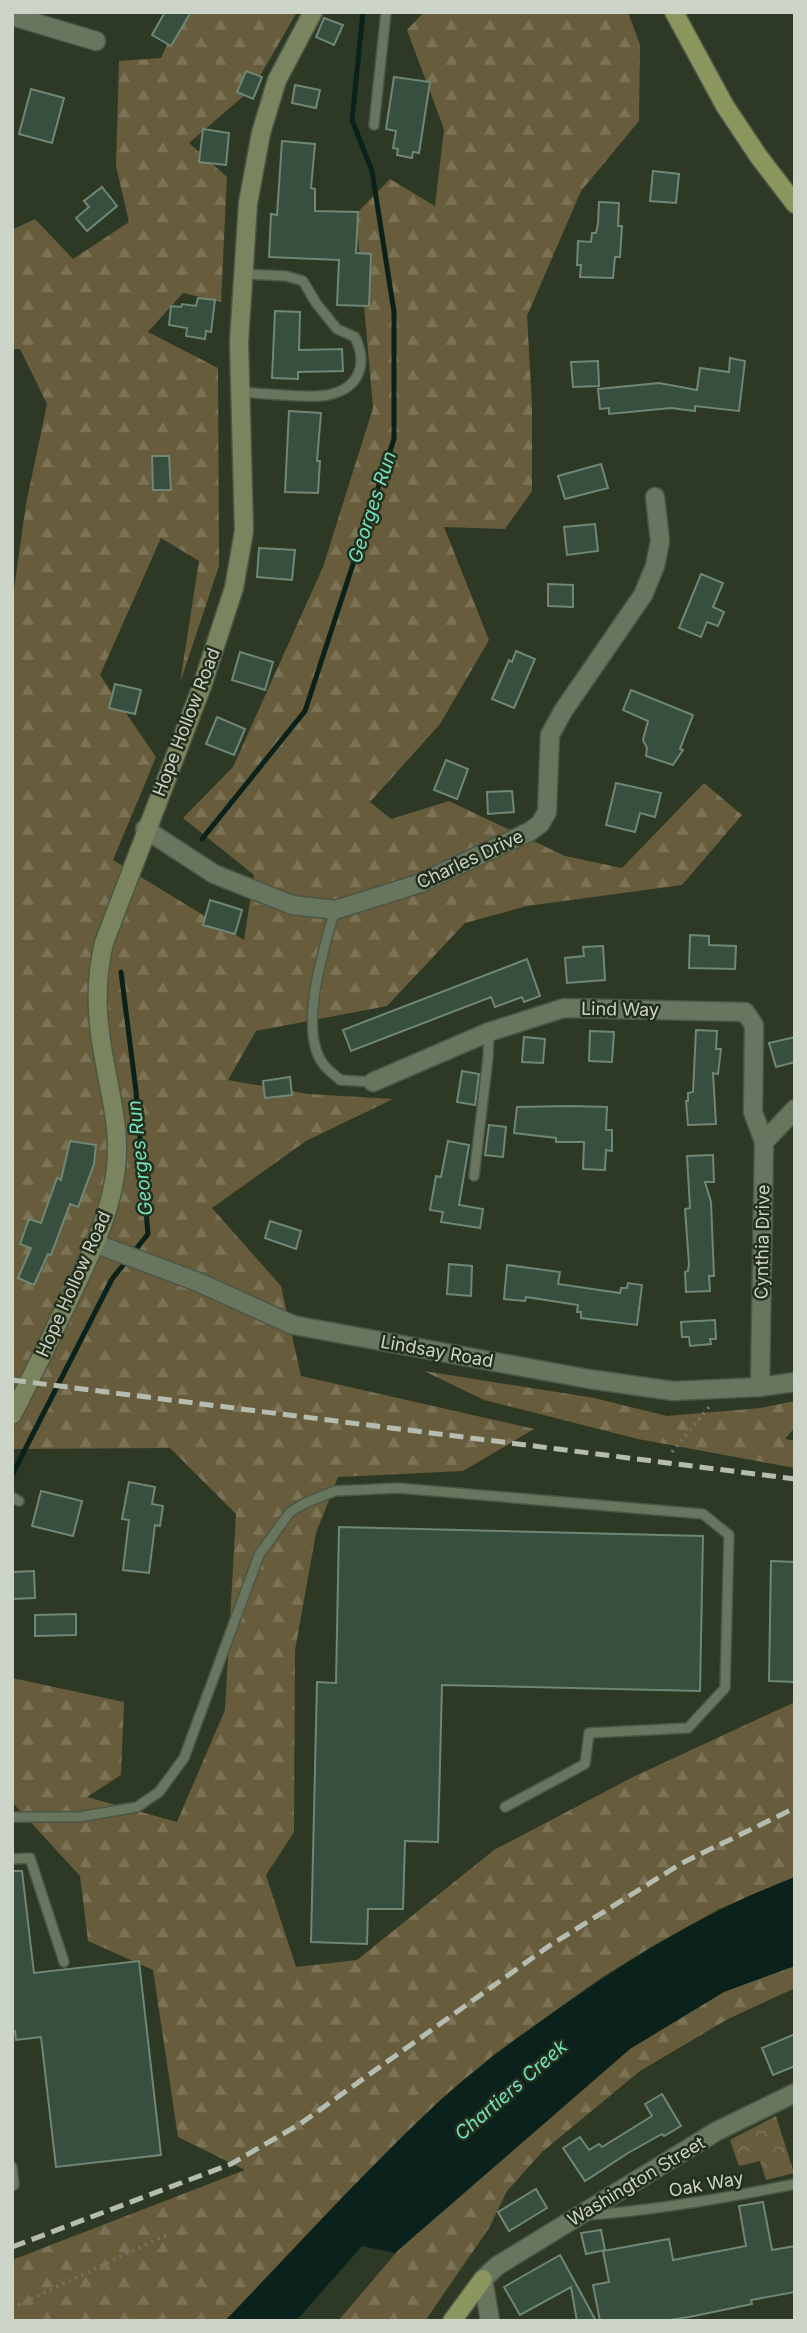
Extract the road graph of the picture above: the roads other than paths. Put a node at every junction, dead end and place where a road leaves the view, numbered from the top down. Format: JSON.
{"nodes":[{"id":1,"x":313,"y":12,"type":"edge"},
{"id":2,"x":386,"y":12,"type":"edge"},
{"id":3,"x":674,"y":12,"type":"edge"},
{"id":4,"x":12,"y":16,"type":"edge"},
{"id":5,"x":96,"y":41,"type":"dead end"},
{"id":6,"x":374,"y":125,"type":"dead end"},
{"id":7,"x":795,"y":204,"type":"edge"},
{"id":8,"x":243,"y":274,"type":"junction"},
{"id":9,"x":240,"y":392,"type":"junction"},
{"id":10,"x":655,"y":497,"type":"dead end"},
{"id":11,"x":145,"y":829,"type":"junction"},
{"id":12,"x":335,"y":910,"type":"junction"},
{"id":13,"x":489,"y":1032,"type":"junction"},
{"id":14,"x":373,"y":1082,"type":"joint"},
{"id":15,"x":795,"y":1109,"type":"edge"},
{"id":16,"x":764,"y":1142,"type":"junction"},
{"id":17,"x":474,"y":1176,"type":"dead end"},
{"id":18,"x":94,"y":1243,"type":"junction"},
{"id":19,"x":795,"y":1382,"type":"edge"},
{"id":20,"x":760,"y":1387,"type":"junction"},
{"id":21,"x":12,"y":1415,"type":"edge"},
{"id":22,"x":505,"y":1807,"type":"dead end"},
{"id":23,"x":12,"y":1817,"type":"edge"},
{"id":24,"x":12,"y":1859,"type":"edge"},
{"id":25,"x":64,"y":1962,"type":"dead end"},
{"id":26,"x":795,"y":2094,"type":"edge"},
{"id":27,"x":12,"y":2167,"type":"edge"},
{"id":28,"x":795,"y":2184,"type":"edge"},
{"id":29,"x":12,"y":2186,"type":"edge"},
{"id":30,"x":580,"y":2216,"type":"junction"},
{"id":31,"x":484,"y":2279,"type":"junction"},
{"id":32,"x":452,"y":2321,"type":"edge"},
{"id":33,"x":491,"y":2321,"type":"edge"}],
"edges":[{"from":1,"to":8,"type":"main road","name":"Hope Hollow Road"},
{"from":2,"to":6,"type":"lane"},
{"from":3,"to":7,"type":"main road"},
{"from":4,"to":5,"type":"street"},
{"from":8,"to":9,"type":"main road","name":"Hope Hollow Road"},
{"from":8,"to":9,"type":"lane"},
{"from":9,"to":11,"type":"main road","name":"Hope Hollow Road"},
{"from":10,"to":12,"type":"street","name":"Charles Drive"},
{"from":11,"to":12,"type":"street","name":"Charles Drive"},
{"from":11,"to":18,"type":"main road","name":"Hope Hollow Road"},
{"from":12,"to":14,"type":"lane"},
{"from":13,"to":14,"type":"street","name":"Lind Way"},
{"from":13,"to":16,"type":"street","name":"Lind Way"},
{"from":13,"to":17,"type":"lane"},
{"from":15,"to":16,"type":"street"},
{"from":16,"to":20,"type":"street","name":"Cynthia Drive"},
{"from":18,"to":20,"type":"street","name":"Lindsay Road"},
{"from":18,"to":21,"type":"main road","name":"Hope Hollow Road"},
{"from":19,"to":20,"type":"street","name":"Lindsay Road"},
{"from":22,"to":23,"type":"lane"},
{"from":24,"to":25,"type":"lane"},
{"from":26,"to":30,"type":"street","name":"Washington Street"},
{"from":27,"to":29,"type":"lane"},
{"from":28,"to":30,"type":"lane","name":"Oak Way"},
{"from":30,"to":31,"type":"street","name":"Washington Street"},
{"from":31,"to":32,"type":"main road"},
{"from":31,"to":33,"type":"street"}]}
